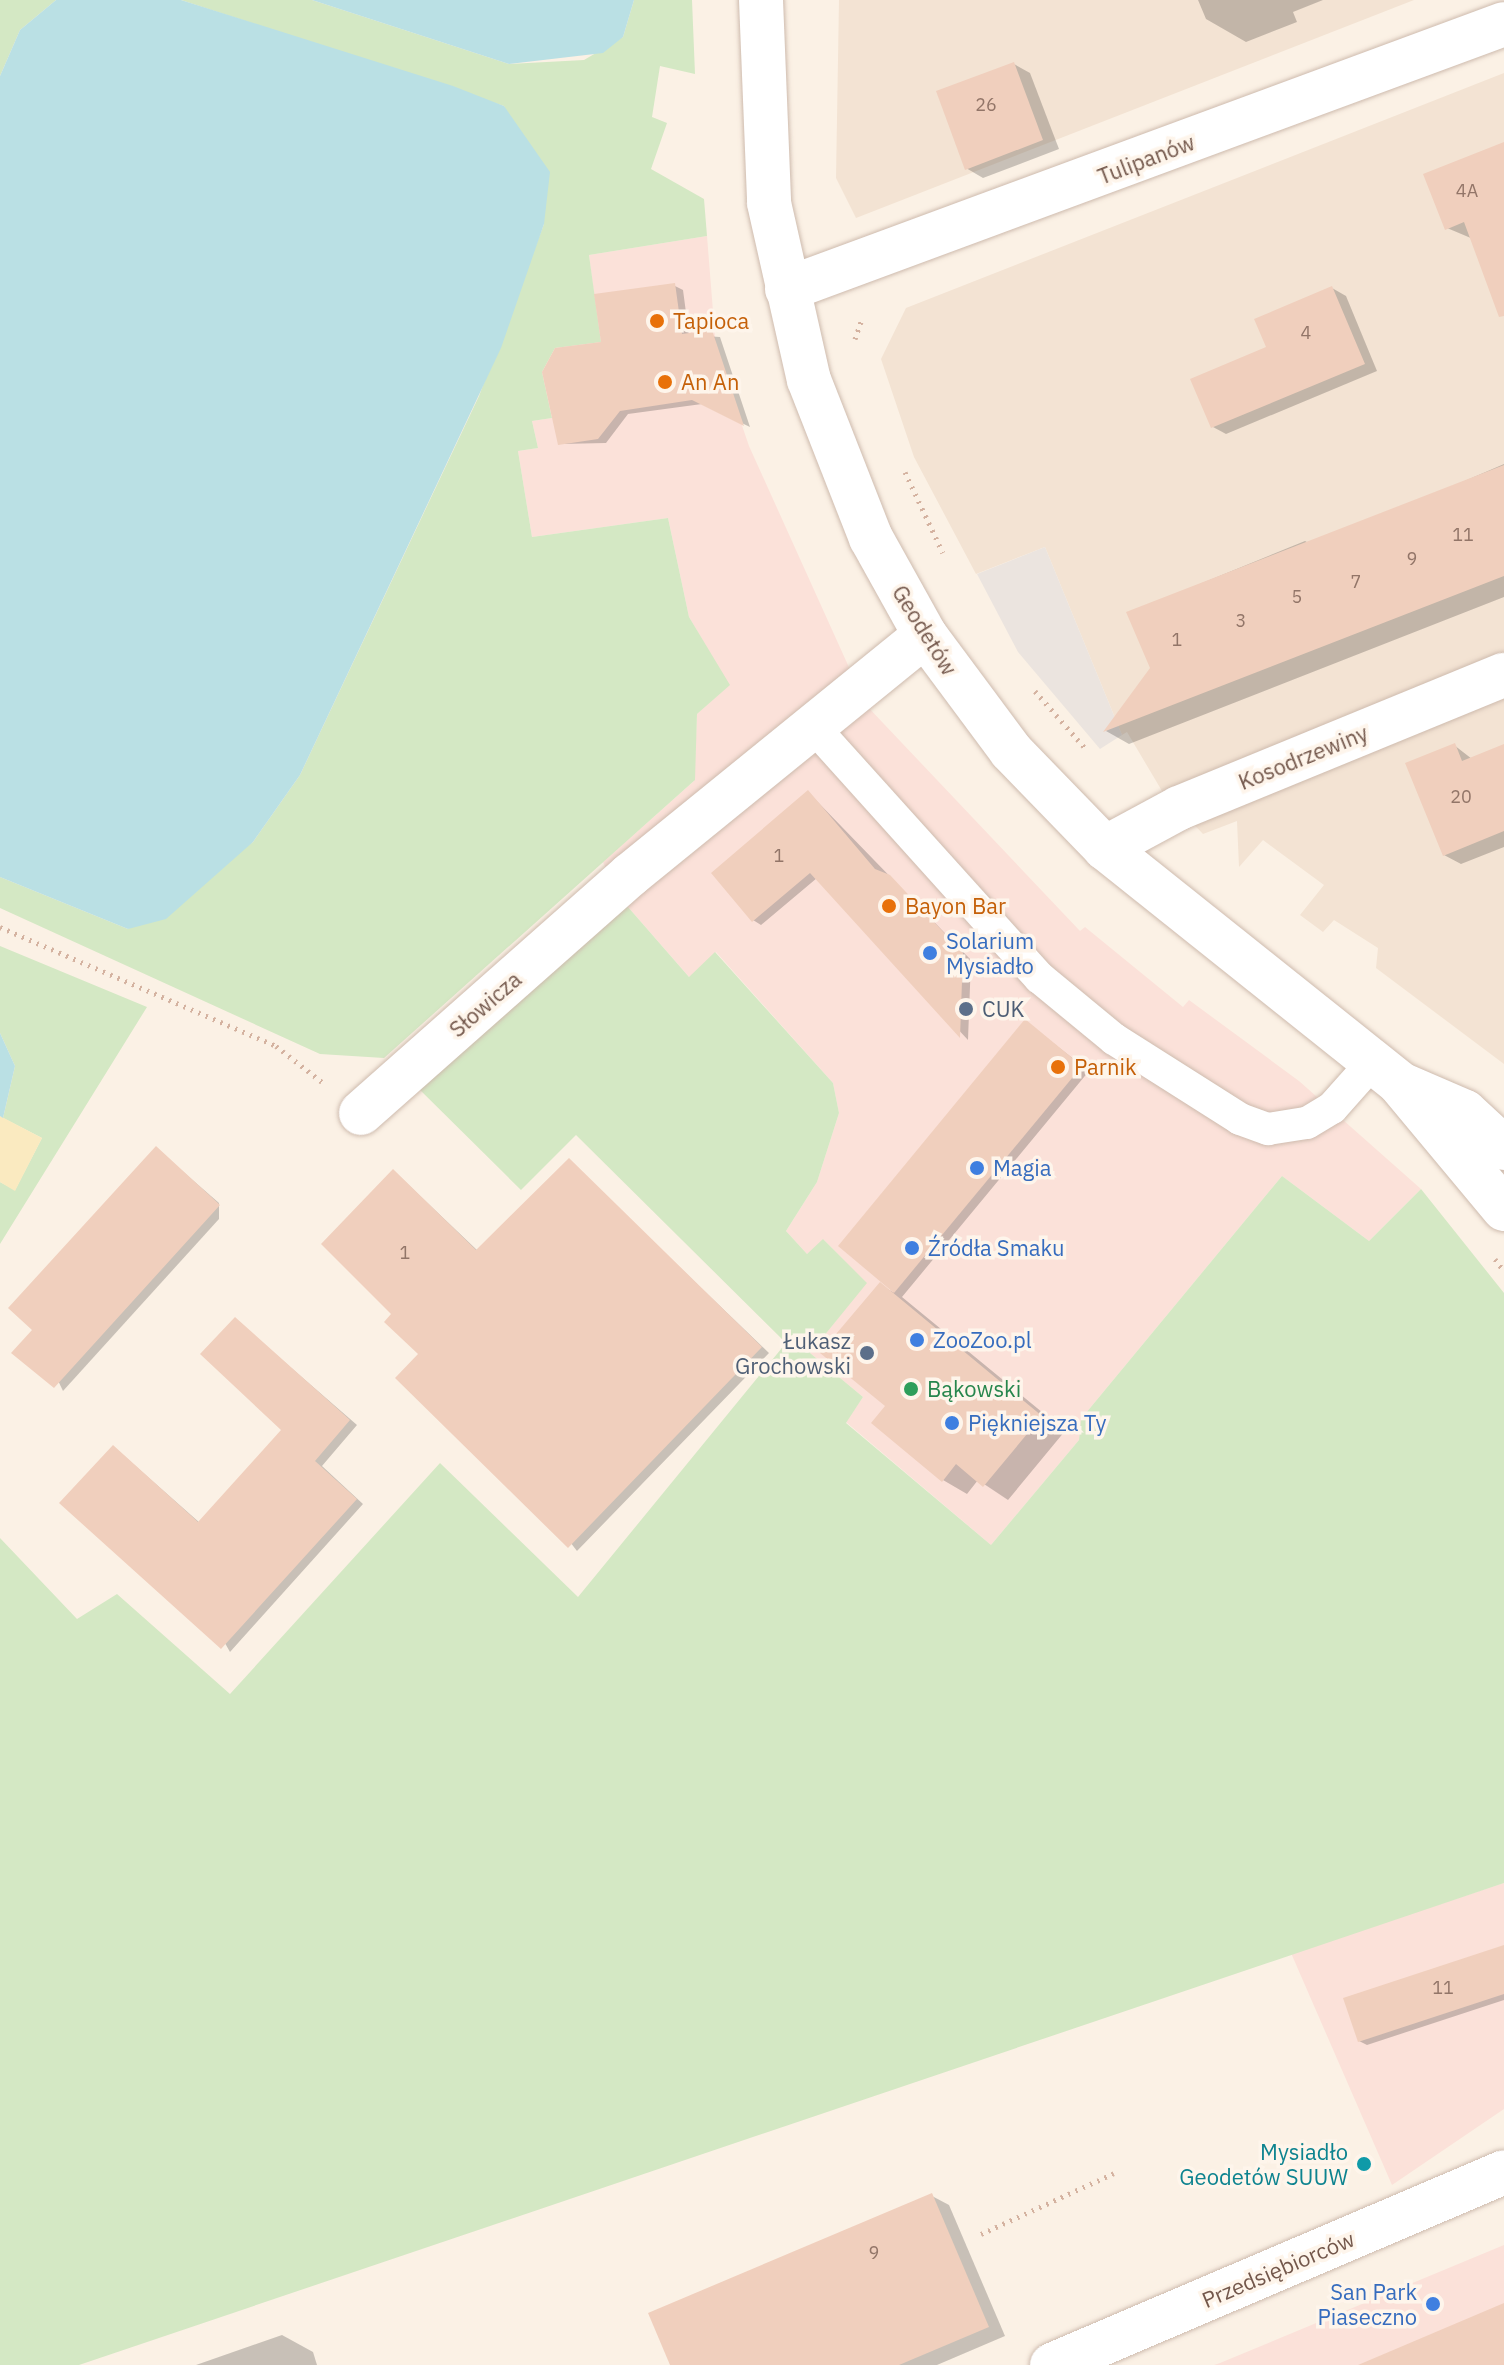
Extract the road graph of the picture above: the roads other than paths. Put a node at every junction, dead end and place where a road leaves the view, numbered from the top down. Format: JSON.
{"nodes":[{"id":1,"x":761,"y":0,"type":"edge"},
{"id":2,"x":1504,"y":24,"type":"edge"},
{"id":3,"x":787,"y":289,"type":"junction"},
{"id":4,"x":925,"y":635,"type":"junction"},
{"id":5,"x":1504,"y":675,"type":"edge"},
{"id":6,"x":810,"y":723,"type":"junction"},
{"id":7,"x":1105,"y":848,"type":"junction"},
{"id":8,"x":1386,"y":1073,"type":"junction"},
{"id":9,"x":361,"y":1113,"type":"road end"},
{"id":10,"x":1504,"y":1148,"type":"edge"},
{"id":11,"x":1504,"y":1209,"type":"edge"},
{"id":12,"x":1504,"y":2172,"type":"edge"},
{"id":13,"x":1052,"y":2365,"type":"edge"}],
"edges":[{"from":1,"to":3,"type":"street","name":"Geodetów"},
{"from":2,"to":3,"type":"street","name":"Tulipanów"},
{"from":3,"to":4,"type":"street","name":"Geodetów"},
{"from":4,"to":6,"type":"street","name":"Słowicza"},
{"from":4,"to":7,"type":"street","name":"Geodetów"},
{"from":5,"to":7,"type":"street","name":"Kosodrzewiny"},
{"from":6,"to":8,"type":"lane"},
{"from":6,"to":9,"type":"street","name":"Słowicza"},
{"from":7,"to":8,"type":"street","name":"Geodetów"},
{"from":8,"to":10,"type":"street","name":"Geodetów"},
{"from":8,"to":11,"type":"street","name":"Geodetów"},
{"from":12,"to":13,"type":"street","name":"Przedsiębiorców"}]}
